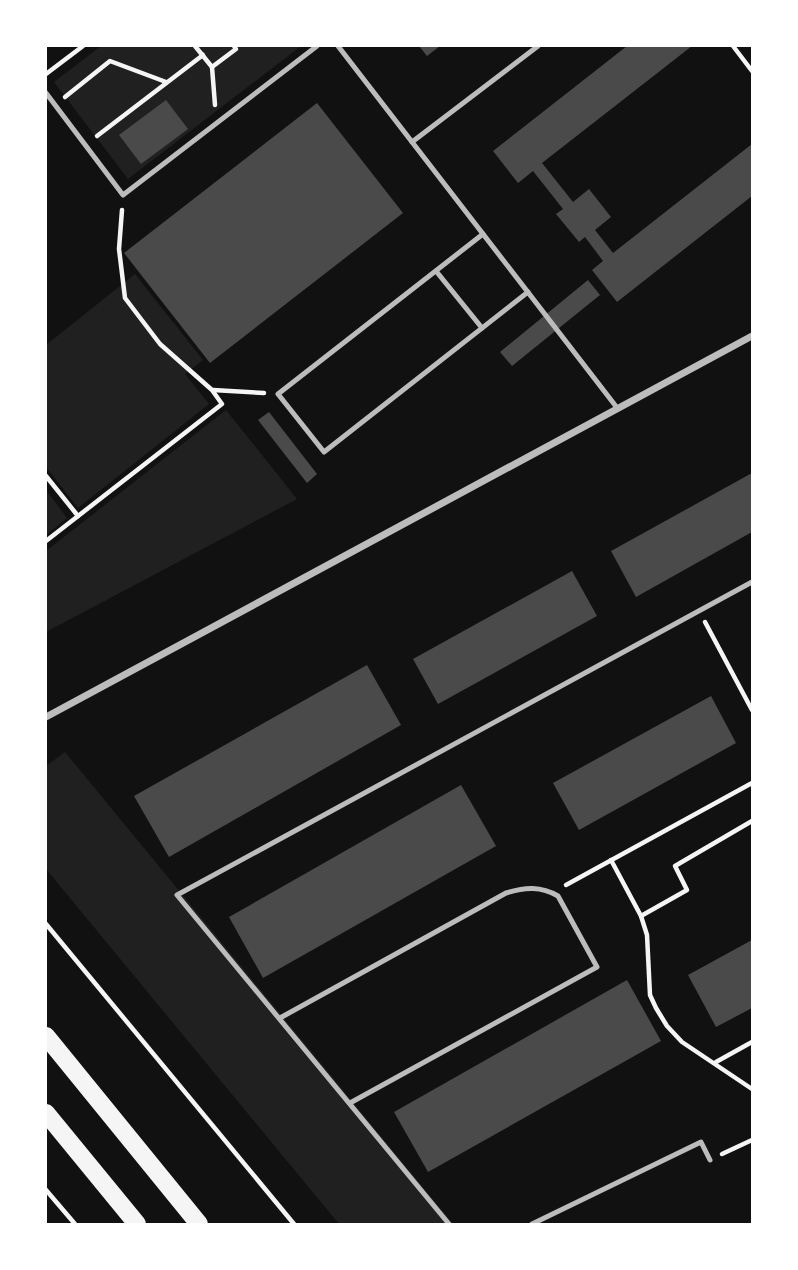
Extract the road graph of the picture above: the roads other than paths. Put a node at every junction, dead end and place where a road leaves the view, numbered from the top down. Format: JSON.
{"nodes":[{"id":1,"x":317,"y":46,"type":"edge"},
{"id":2,"x":338,"y":46,"type":"edge"},
{"id":3,"x":538,"y":46,"type":"edge"},
{"id":4,"x":46,"y":93,"type":"edge"},
{"id":5,"x":412,"y":142,"type":"junction"},
{"id":6,"x":483,"y":234,"type":"junction"},
{"id":7,"x":436,"y":271,"type":"junction"},
{"id":8,"x":528,"y":292,"type":"junction"},
{"id":9,"x":482,"y":328,"type":"junction"},
{"id":10,"x":752,"y":337,"type":"edge"},
{"id":11,"x":618,"y":409,"type":"junction"},
{"id":12,"x":752,"y":582,"type":"edge"},
{"id":13,"x":46,"y":717,"type":"edge"},
{"id":14,"x":280,"y":1018,"type":"junction"},
{"id":15,"x":46,"y":1036,"type":"edge"},
{"id":16,"x":350,"y":1103,"type":"junction"},
{"id":17,"x":46,"y":1113,"type":"edge"},
{"id":18,"x":710,"y":1160,"type":"road end"},
{"id":19,"x":137,"y":1224,"type":"edge"},
{"id":20,"x":200,"y":1224,"type":"edge"},
{"id":21,"x":449,"y":1224,"type":"edge"},
{"id":22,"x":532,"y":1224,"type":"edge"}],
"edges":[{"from":1,"to":4,"type":"lane"},
{"from":2,"to":5,"type":"lane"},
{"from":3,"to":5,"type":"lane"},
{"from":5,"to":6,"type":"lane"},
{"from":6,"to":7,"type":"lane"},
{"from":6,"to":8,"type":"lane"},
{"from":7,"to":9,"type":"lane"},
{"from":7,"to":9,"type":"lane"},
{"from":8,"to":9,"type":"lane"},
{"from":8,"to":11,"type":"lane"},
{"from":10,"to":11,"type":"street"},
{"from":11,"to":13,"type":"street"},
{"from":12,"to":14,"type":"lane"},
{"from":14,"to":16,"type":"lane"},
{"from":14,"to":16,"type":"lane"},
{"from":15,"to":20,"type":"main road"},
{"from":16,"to":21,"type":"lane"},
{"from":17,"to":19,"type":"main road"},
{"from":18,"to":22,"type":"lane"}]}
